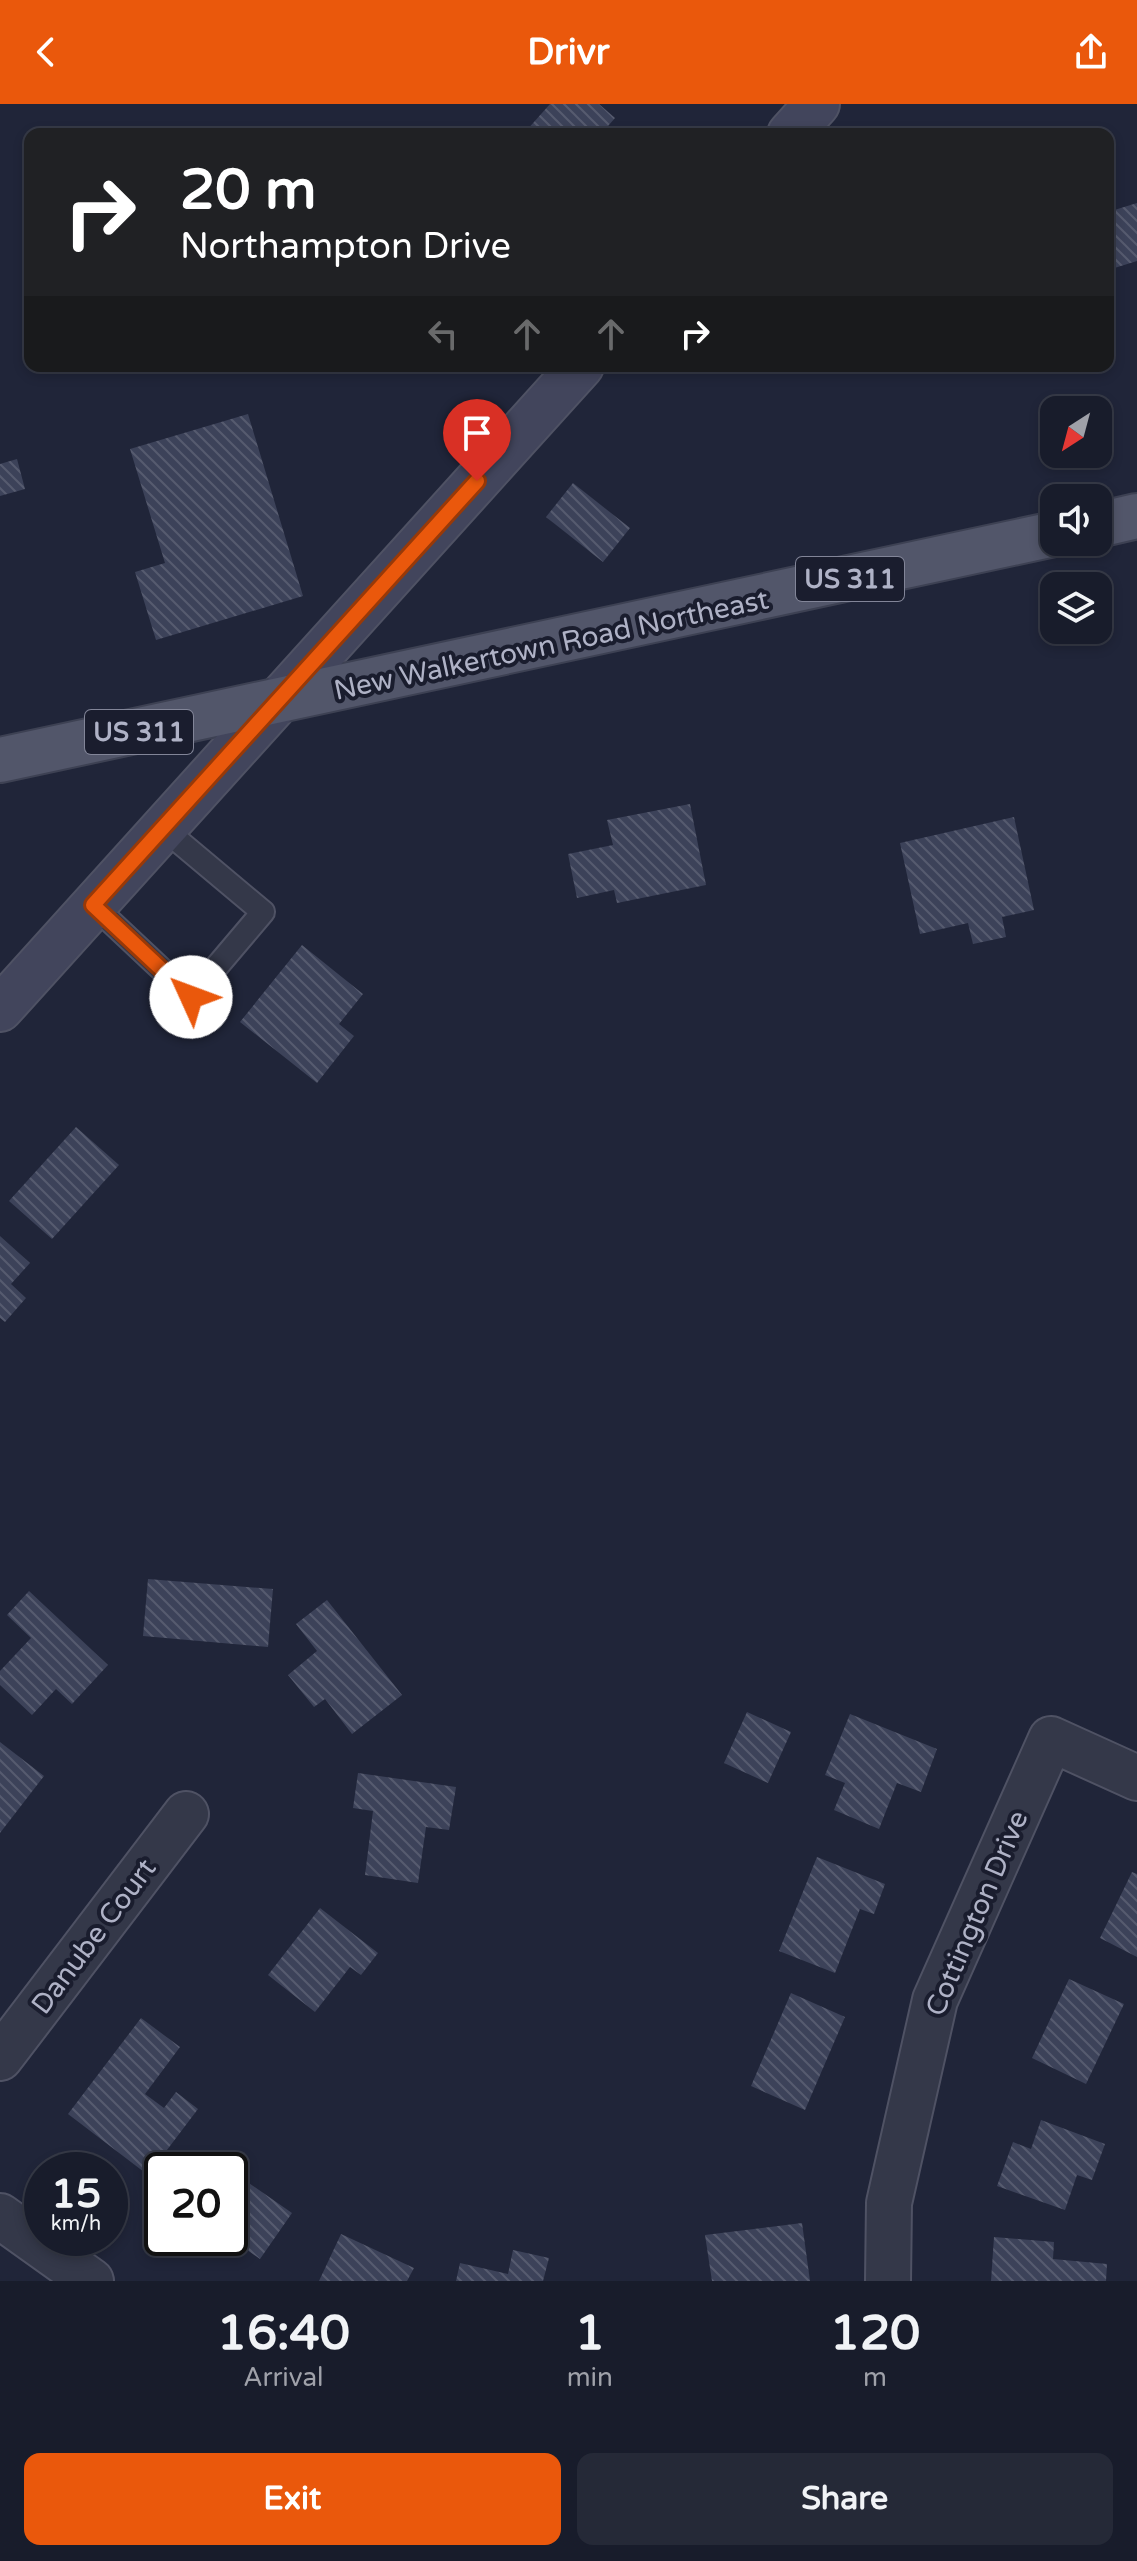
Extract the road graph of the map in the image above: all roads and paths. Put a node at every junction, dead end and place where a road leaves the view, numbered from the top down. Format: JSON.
{"nodes":[{"id":1,"x":817,"y":104,"type":"edge"},
{"id":2,"x":795,"y":128,"type":"edge"},
{"id":3,"x":576,"y":372,"type":"edge"},
{"id":4,"x":1137,"y":516,"type":"edge"},
{"id":5,"x":1112,"y":522,"type":"edge"},
{"id":6,"x":1040,"y":537,"type":"edge"},
{"id":7,"x":277,"y":703,"type":"junction"},
{"id":8,"x":0,"y":760,"type":"edge"},
{"id":9,"x":164,"y":829,"type":"junction"},
{"id":10,"x":93,"y":905,"type":"junction"},
{"id":11,"x":0,"y":1009,"type":"edge"},
{"id":12,"x":1137,"y":1778,"type":"edge"},
{"id":13,"x":186,"y":1814,"type":"dead end"},
{"id":14,"x":0,"y":2058,"type":"edge"},
{"id":15,"x":0,"y":2216,"type":"edge"},
{"id":16,"x":91,"y":2281,"type":"edge"},
{"id":17,"x":888,"y":2281,"type":"edge"}],
"edges":[{"from":1,"to":2,"type":"street"},
{"from":3,"to":7,"type":"street"},
{"from":4,"to":5,"type":"main road"},
{"from":6,"to":7,"type":"main road","name":"New Walkertown Road Northeast","number":"US 311"},
{"from":7,"to":8,"type":"main road","name":"New Walkertown Road Northeast","number":"US 311"},
{"from":7,"to":9,"type":"street"},
{"from":9,"to":10,"type":"street"},
{"from":9,"to":10,"type":"lane"},
{"from":10,"to":11,"type":"street"},
{"from":12,"to":17,"type":"street","name":"Cottington Drive"},
{"from":13,"to":14,"type":"street","name":"Danube Court"},
{"from":15,"to":16,"type":"street"}]}
